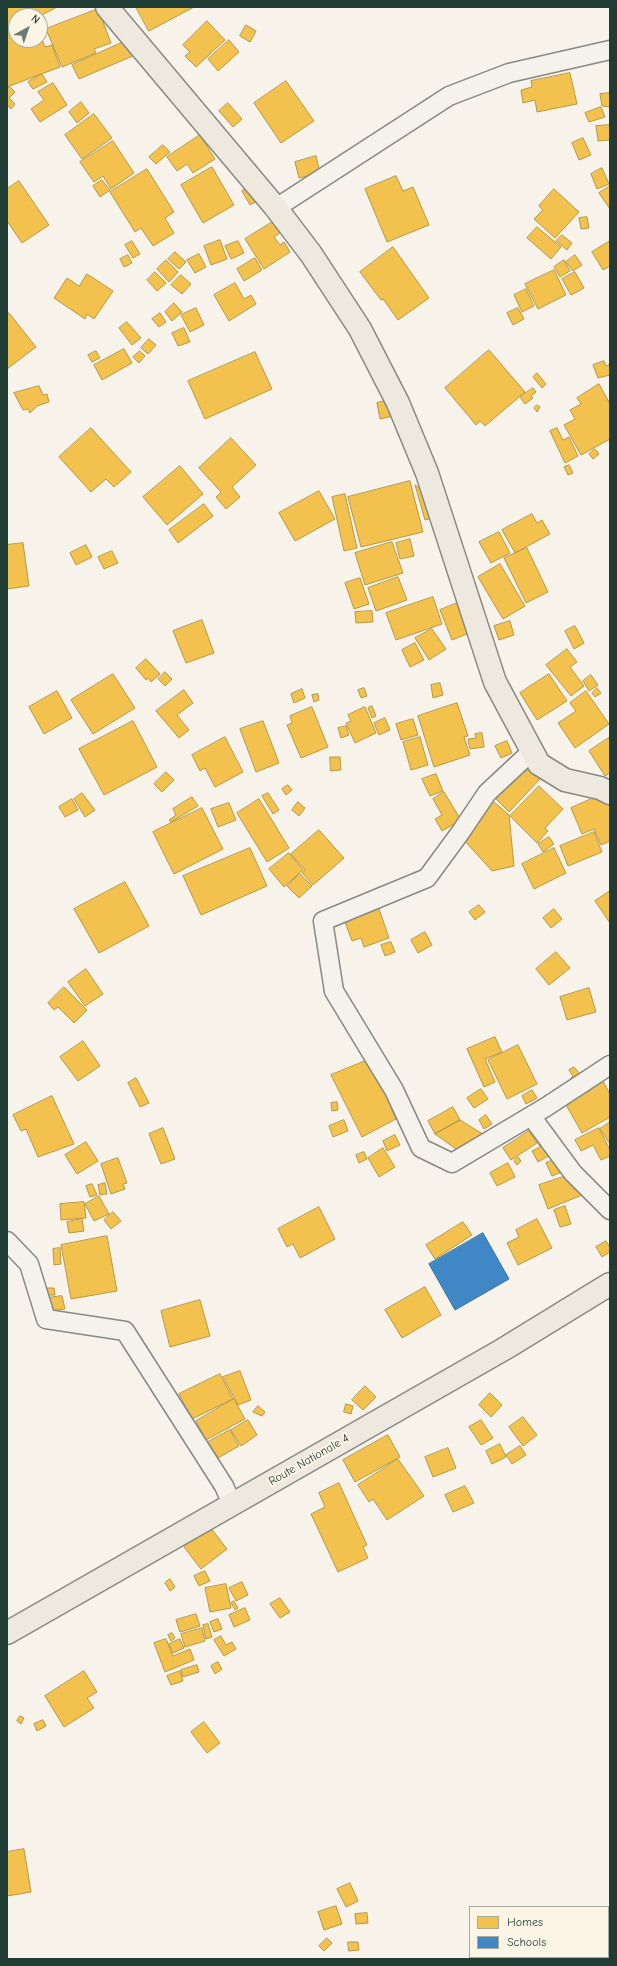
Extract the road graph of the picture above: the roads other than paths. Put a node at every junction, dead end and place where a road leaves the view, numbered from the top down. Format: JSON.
{"nodes":[{"id":1,"x":107,"y":7,"type":"edge"},
{"id":2,"x":610,"y":50,"type":"edge"},
{"id":3,"x":276,"y":208,"type":"junction"},
{"id":4,"x":532,"y":750,"type":"junction"},
{"id":5,"x":610,"y":793,"type":"edge"},
{"id":6,"x":610,"y":1065,"type":"edge"},
{"id":7,"x":531,"y":1116,"type":"junction"},
{"id":8,"x":610,"y":1210,"type":"edge"},
{"id":9,"x":7,"y":1241,"type":"edge"},
{"id":10,"x":610,"y":1284,"type":"edge"},
{"id":11,"x":232,"y":1504,"type":"junction"},
{"id":12,"x":7,"y":1633,"type":"edge"}],
"edges":[{"from":1,"to":3,"type":"main road"},
{"from":2,"to":3,"type":"street"},
{"from":3,"to":4,"type":"main road"},
{"from":4,"to":5,"type":"main road"},
{"from":4,"to":7,"type":"street"},
{"from":6,"to":7,"type":"street"},
{"from":7,"to":8,"type":"street"},
{"from":9,"to":11,"type":"street"},
{"from":10,"to":11,"type":"main road","name":"Route Nationale 4"},
{"from":11,"to":12,"type":"main road","name":"Route Nationale 4"}]}
